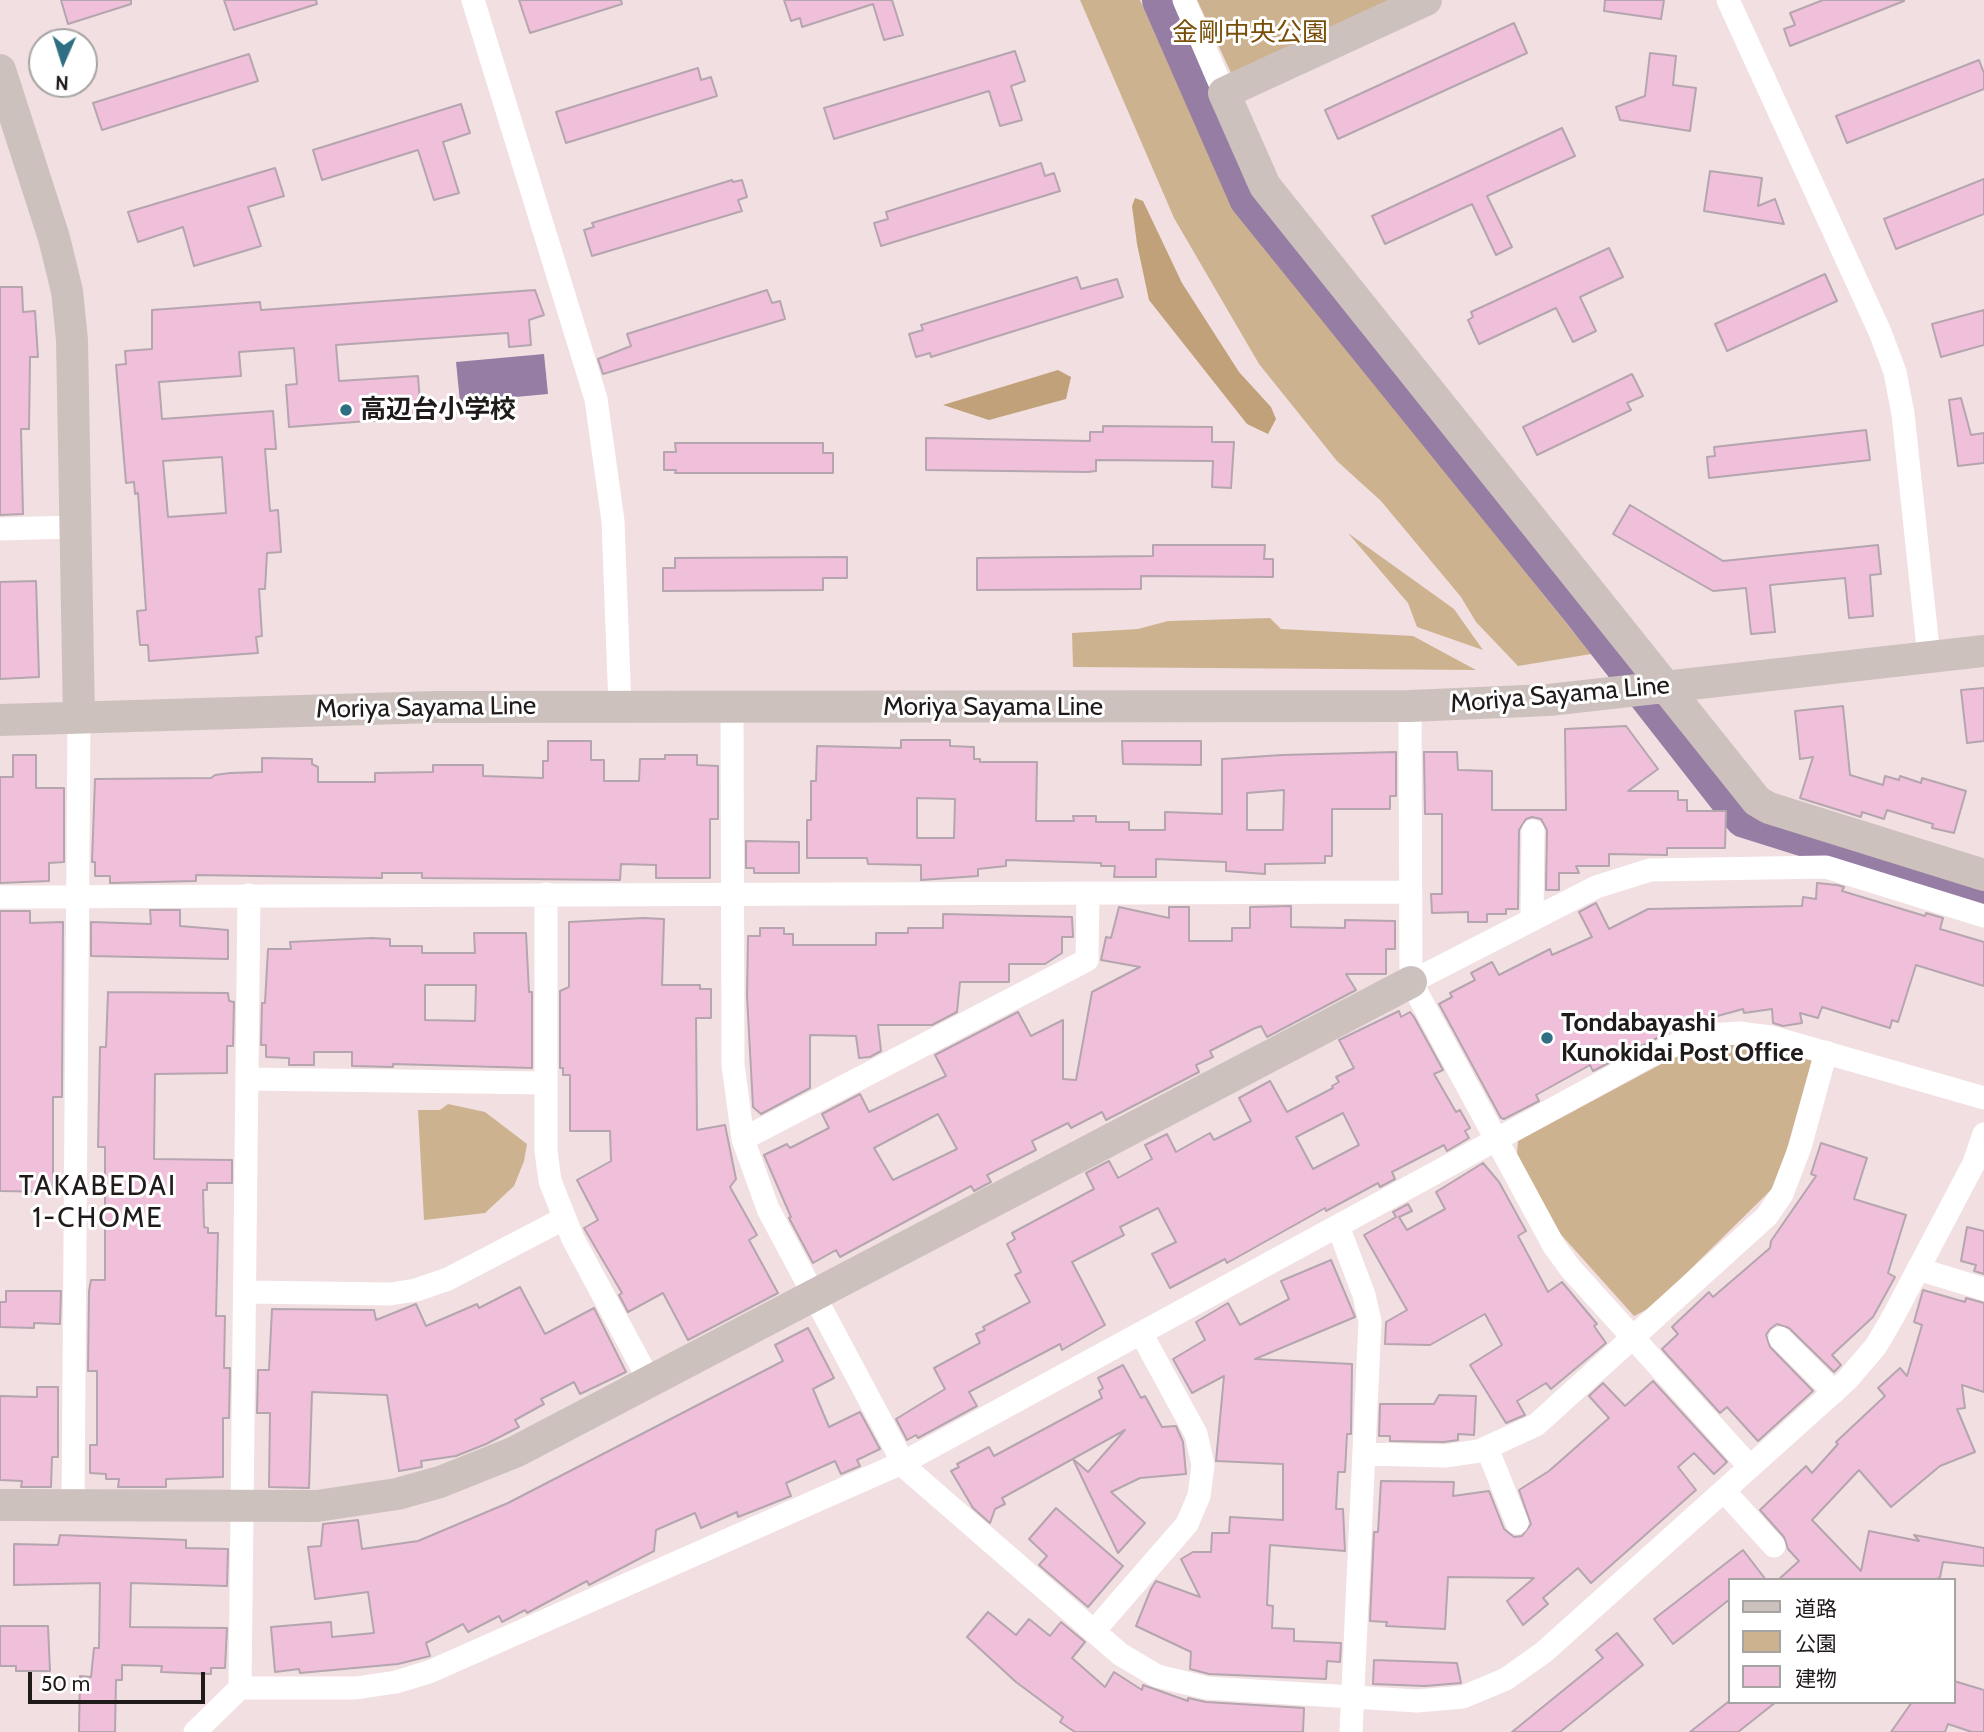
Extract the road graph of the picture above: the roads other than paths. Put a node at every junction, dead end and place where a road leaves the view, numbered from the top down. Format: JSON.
{"nodes":[{"id":1,"x":474,"y":0,"type":"edge"},
{"id":2,"x":1184,"y":0,"type":"edge"},
{"id":3,"x":1426,"y":0,"type":"edge"},
{"id":4,"x":1728,"y":0,"type":"edge"},
{"id":5,"x":0,"y":70,"type":"edge"},
{"id":6,"x":1224,"y":93,"type":"junction"},
{"id":7,"x":76,"y":527,"type":"junction"},
{"id":8,"x":0,"y":529,"type":"edge"},
{"id":9,"x":1984,"y":651,"type":"edge"},
{"id":10,"x":1929,"y":657,"type":"junction"},
{"id":11,"x":732,"y":706,"type":"junction"},
{"id":12,"x":1410,"y":706,"type":"junction"},
{"id":13,"x":620,"y":707,"type":"junction"},
{"id":14,"x":79,"y":716,"type":"junction"},
{"id":15,"x":0,"y":720,"type":"edge"},
{"id":16,"x":1533,"y":831,"type":"dead end"},
{"id":17,"x":1984,"y":875,"type":"edge"},
{"id":18,"x":1409,"y":892,"type":"junction"},
{"id":19,"x":1088,"y":893,"type":"junction"},
{"id":20,"x":546,"y":894,"type":"junction"},
{"id":21,"x":733,"y":894,"type":"junction"},
{"id":22,"x":78,"y":895,"type":"junction"},
{"id":23,"x":249,"y":895,"type":"junction"},
{"id":24,"x":0,"y":897,"type":"edge"},
{"id":25,"x":1984,"y":916,"type":"edge"},
{"id":26,"x":1532,"y":920,"type":"junction"},
{"id":27,"x":1411,"y":982,"type":"junction"},
{"id":28,"x":1826,"y":1052,"type":"junction"},
{"id":29,"x":247,"y":1079,"type":"junction"},
{"id":30,"x":546,"y":1083,"type":"junction"},
{"id":31,"x":1984,"y":1097,"type":"edge"},
{"id":32,"x":1984,"y":1135,"type":"edge"},
{"id":33,"x":743,"y":1139,"type":"junction"},
{"id":34,"x":1495,"y":1140,"type":"junction"},
{"id":35,"x":563,"y":1219,"type":"junction"},
{"id":36,"x":1338,"y":1226,"type":"junction"},
{"id":37,"x":1918,"y":1269,"type":"junction"},
{"id":38,"x":1984,"y":1289,"type":"edge"},
{"id":39,"x":245,"y":1292,"type":"junction"},
{"id":40,"x":814,"y":1296,"type":"junction"},
{"id":41,"x":1142,"y":1333,"type":"junction"},
{"id":42,"x":1633,"y":1338,"type":"junction"},
{"id":43,"x":1780,"y":1338,"type":"dead end"},
{"id":44,"x":650,"y":1382,"type":"junction"},
{"id":45,"x":1834,"y":1392,"type":"junction"},
{"id":46,"x":1487,"y":1448,"type":"junction"},
{"id":47,"x":1365,"y":1454,"type":"junction"},
{"id":48,"x":903,"y":1462,"type":"junction"},
{"id":49,"x":1750,"y":1467,"type":"junction"},
{"id":50,"x":1724,"y":1491,"type":"junction"},
{"id":51,"x":0,"y":1504,"type":"edge"},
{"id":52,"x":73,"y":1506,"type":"junction"},
{"id":53,"x":242,"y":1508,"type":"junction"},
{"id":54,"x":1517,"y":1523,"type":"dead end"},
{"id":55,"x":1774,"y":1546,"type":"dead end"},
{"id":56,"x":1094,"y":1632,"type":"junction"},
{"id":57,"x":240,"y":1688,"type":"junction"},
{"id":58,"x":1353,"y":1697,"type":"junction"},
{"id":59,"x":195,"y":1732,"type":"edge"},
{"id":60,"x":1351,"y":1732,"type":"edge"}],
"edges":[{"from":1,"to":13,"type":"street"},
{"from":2,"to":6,"type":"street"},
{"from":3,"to":6,"type":"street"},
{"from":4,"to":10,"type":"street"},
{"from":5,"to":7,"type":"street"},
{"from":6,"to":17,"type":"street"},
{"from":7,"to":8,"type":"street"},
{"from":7,"to":14,"type":"street"},
{"from":9,"to":10,"type":"street","name":"Moriya Sayama Line"},
{"from":10,"to":12,"type":"street","name":"Moriya Sayama Line"},
{"from":11,"to":12,"type":"street","name":"Moriya Sayama Line"},
{"from":11,"to":13,"type":"street","name":"Moriya Sayama Line"},
{"from":11,"to":21,"type":"street"},
{"from":12,"to":18,"type":"street"},
{"from":13,"to":14,"type":"street","name":"Moriya Sayama Line"},
{"from":14,"to":15,"type":"street","name":"Moriya Sayama Line"},
{"from":14,"to":22,"type":"street"},
{"from":16,"to":26,"type":"street"},
{"from":18,"to":19,"type":"street"},
{"from":18,"to":27,"type":"street"},
{"from":19,"to":21,"type":"street"},
{"from":19,"to":33,"type":"street"},
{"from":20,"to":21,"type":"street"},
{"from":20,"to":23,"type":"street"},
{"from":20,"to":30,"type":"street"},
{"from":21,"to":33,"type":"street"},
{"from":22,"to":23,"type":"street"},
{"from":22,"to":24,"type":"street"},
{"from":22,"to":52,"type":"street"},
{"from":23,"to":29,"type":"street"},
{"from":25,"to":26,"type":"street"},
{"from":26,"to":27,"type":"street"},
{"from":27,"to":34,"type":"street"},
{"from":27,"to":40,"type":"street"},
{"from":28,"to":31,"type":"street"},
{"from":28,"to":34,"type":"street"},
{"from":28,"to":42,"type":"street"},
{"from":29,"to":30,"type":"street"},
{"from":29,"to":39,"type":"street"},
{"from":30,"to":35,"type":"street"},
{"from":32,"to":37,"type":"street"},
{"from":33,"to":40,"type":"street"},
{"from":34,"to":36,"type":"street"},
{"from":34,"to":42,"type":"street"},
{"from":35,"to":39,"type":"street"},
{"from":35,"to":44,"type":"street"},
{"from":36,"to":41,"type":"street"},
{"from":36,"to":47,"type":"street"},
{"from":37,"to":38,"type":"street"},
{"from":37,"to":45,"type":"street"},
{"from":39,"to":53,"type":"street"},
{"from":40,"to":44,"type":"street"},
{"from":40,"to":48,"type":"street"},
{"from":41,"to":48,"type":"street"},
{"from":41,"to":56,"type":"street"},
{"from":42,"to":46,"type":"street"},
{"from":42,"to":49,"type":"street"},
{"from":43,"to":45,"type":"street"},
{"from":44,"to":53,"type":"street"},
{"from":45,"to":49,"type":"street"},
{"from":46,"to":47,"type":"street"},
{"from":46,"to":54,"type":"street"},
{"from":47,"to":58,"type":"street"},
{"from":48,"to":56,"type":"street"},
{"from":48,"to":57,"type":"street"},
{"from":49,"to":50,"type":"street"},
{"from":50,"to":55,"type":"street"},
{"from":50,"to":58,"type":"street"},
{"from":51,"to":52,"type":"street"},
{"from":52,"to":53,"type":"street"},
{"from":53,"to":57,"type":"street"},
{"from":56,"to":58,"type":"street"},
{"from":57,"to":59,"type":"street"},
{"from":58,"to":60,"type":"street"}]}
